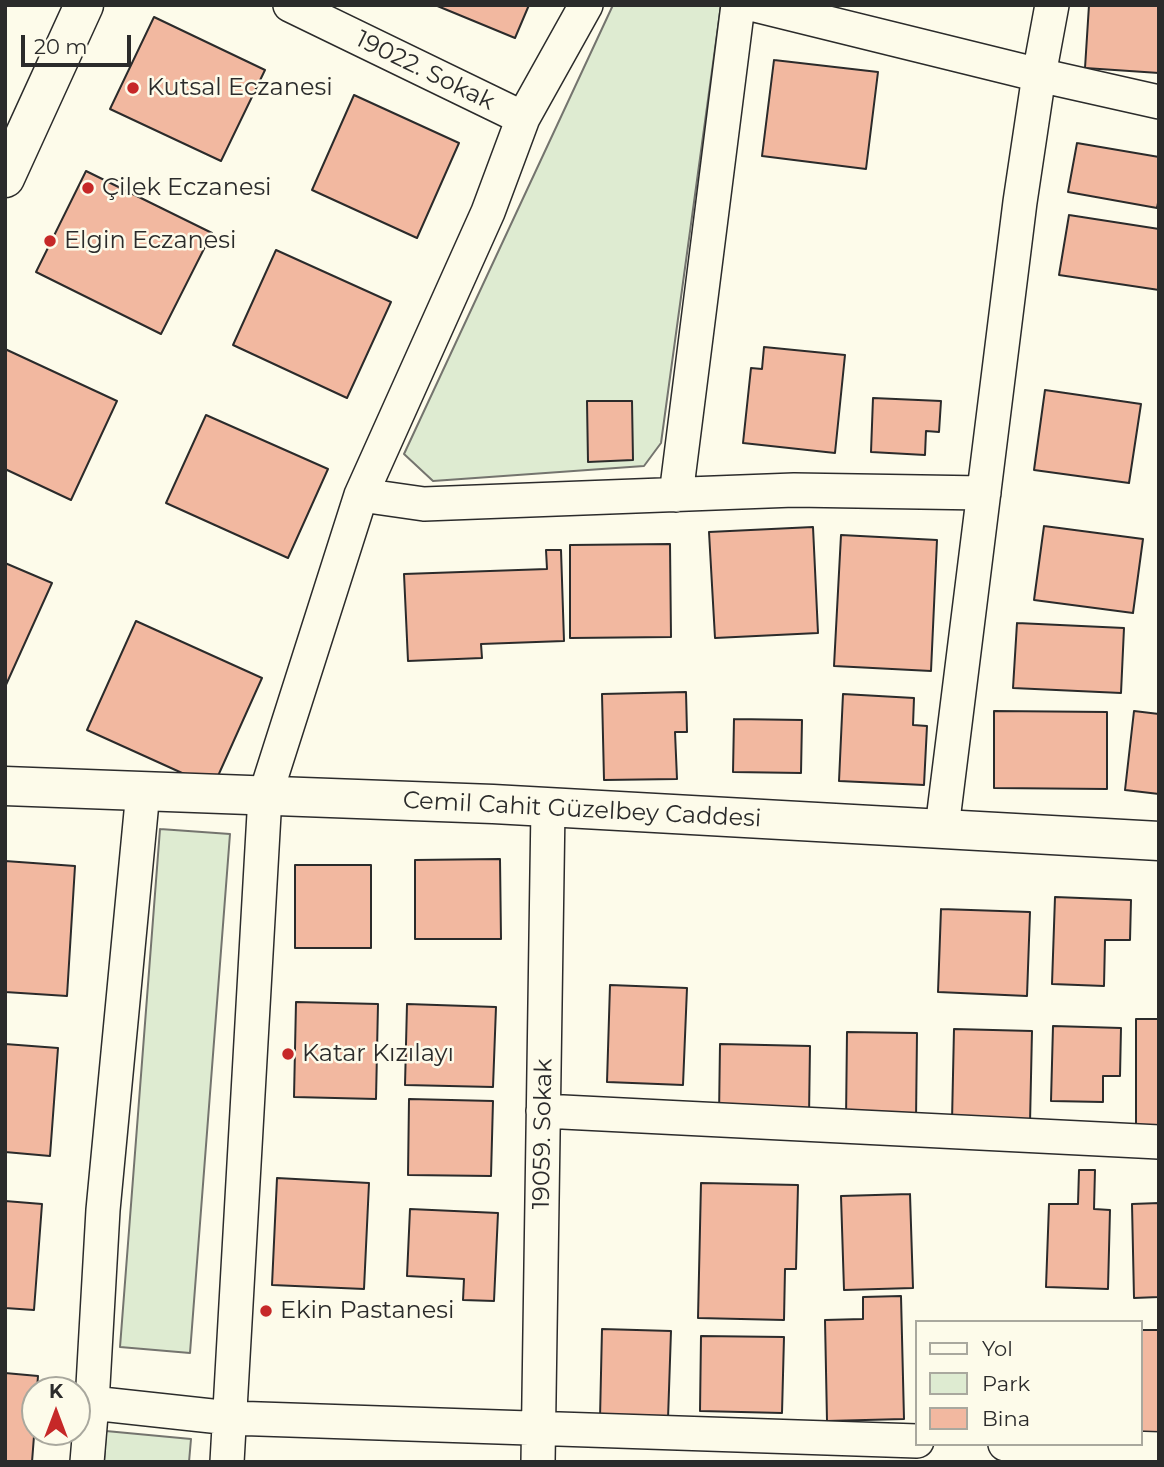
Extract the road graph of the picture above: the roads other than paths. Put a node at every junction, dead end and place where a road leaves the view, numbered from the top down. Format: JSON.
{"nodes":[{"id":1,"x":84,"y":5,"type":"edge"},
{"id":2,"x":290,"y":5,"type":"edge"},
{"id":3,"x":586,"y":5,"type":"edge"},
{"id":4,"x":738,"y":5,"type":"edge"},
{"id":5,"x":755,"y":5,"type":"edge"},
{"id":6,"x":1052,"y":5,"type":"edge"},
{"id":7,"x":1039,"y":75,"type":"junction"},
{"id":8,"x":1159,"y":102,"type":"edge"},
{"id":9,"x":523,"y":118,"type":"junction"},
{"id":10,"x":5,"y":178,"type":"edge"},
{"id":11,"x":984,"y":493,"type":"junction"},
{"id":12,"x":361,"y":495,"type":"junction"},
{"id":13,"x":676,"y":495,"type":"junction"},
{"id":14,"x":5,"y":786,"type":"edge"},
{"id":15,"x":143,"y":791,"type":"junction"},
{"id":16,"x":265,"y":796,"type":"junction"},
{"id":17,"x":548,"y":807,"type":"junction"},
{"id":18,"x":942,"y":828,"type":"junction"},
{"id":19,"x":1159,"y":841,"type":"edge"},
{"id":20,"x":543,"y":1111,"type":"junction"},
{"id":21,"x":1159,"y":1142,"type":"edge"},
{"id":22,"x":92,"y":1404,"type":"junction"},
{"id":23,"x":230,"y":1418,"type":"junction"},
{"id":24,"x":538,"y":1429,"type":"junction"},
{"id":25,"x":916,"y":1441,"type":"edge"},
{"id":26,"x":1066,"y":1446,"type":"edge"},
{"id":27,"x":1159,"y":1449,"type":"edge"},
{"id":28,"x":87,"y":1462,"type":"edge"},
{"id":29,"x":227,"y":1462,"type":"edge"},
{"id":30,"x":538,"y":1462,"type":"edge"}],
"edges":[{"from":1,"to":10,"type":"street"},
{"from":2,"to":9,"type":"street","name":"19022. Sokak"},
{"from":3,"to":9,"type":"street"},
{"from":4,"to":13,"type":"street"},
{"from":5,"to":7,"type":"street"},
{"from":6,"to":7,"type":"street"},
{"from":7,"to":8,"type":"street"},
{"from":7,"to":11,"type":"street"},
{"from":9,"to":12,"type":"street"},
{"from":11,"to":13,"type":"street"},
{"from":11,"to":18,"type":"street"},
{"from":12,"to":13,"type":"street"},
{"from":12,"to":16,"type":"street"},
{"from":14,"to":15,"type":"street","name":"Cemil Cahit Güzelbey Caddesi"},
{"from":15,"to":16,"type":"street","name":"Cemil Cahit Güzelbey Caddesi"},
{"from":15,"to":22,"type":"street"},
{"from":16,"to":17,"type":"street","name":"Cemil Cahit Güzelbey Caddesi"},
{"from":16,"to":23,"type":"street"},
{"from":17,"to":18,"type":"street","name":"Cemil Cahit Güzelbey Caddesi"},
{"from":17,"to":20,"type":"street","name":"19059. Sokak"},
{"from":18,"to":19,"type":"street","name":"Cemil Cahit Güzelbey Caddesi"},
{"from":20,"to":21,"type":"street"},
{"from":20,"to":24,"type":"street","name":"19059. Sokak"},
{"from":22,"to":23,"type":"street"},
{"from":22,"to":28,"type":"street"},
{"from":23,"to":24,"type":"street"},
{"from":23,"to":29,"type":"street"},
{"from":24,"to":25,"type":"street"},
{"from":24,"to":30,"type":"street","name":"19059. Sokak"},
{"from":26,"to":27,"type":"street"}]}
